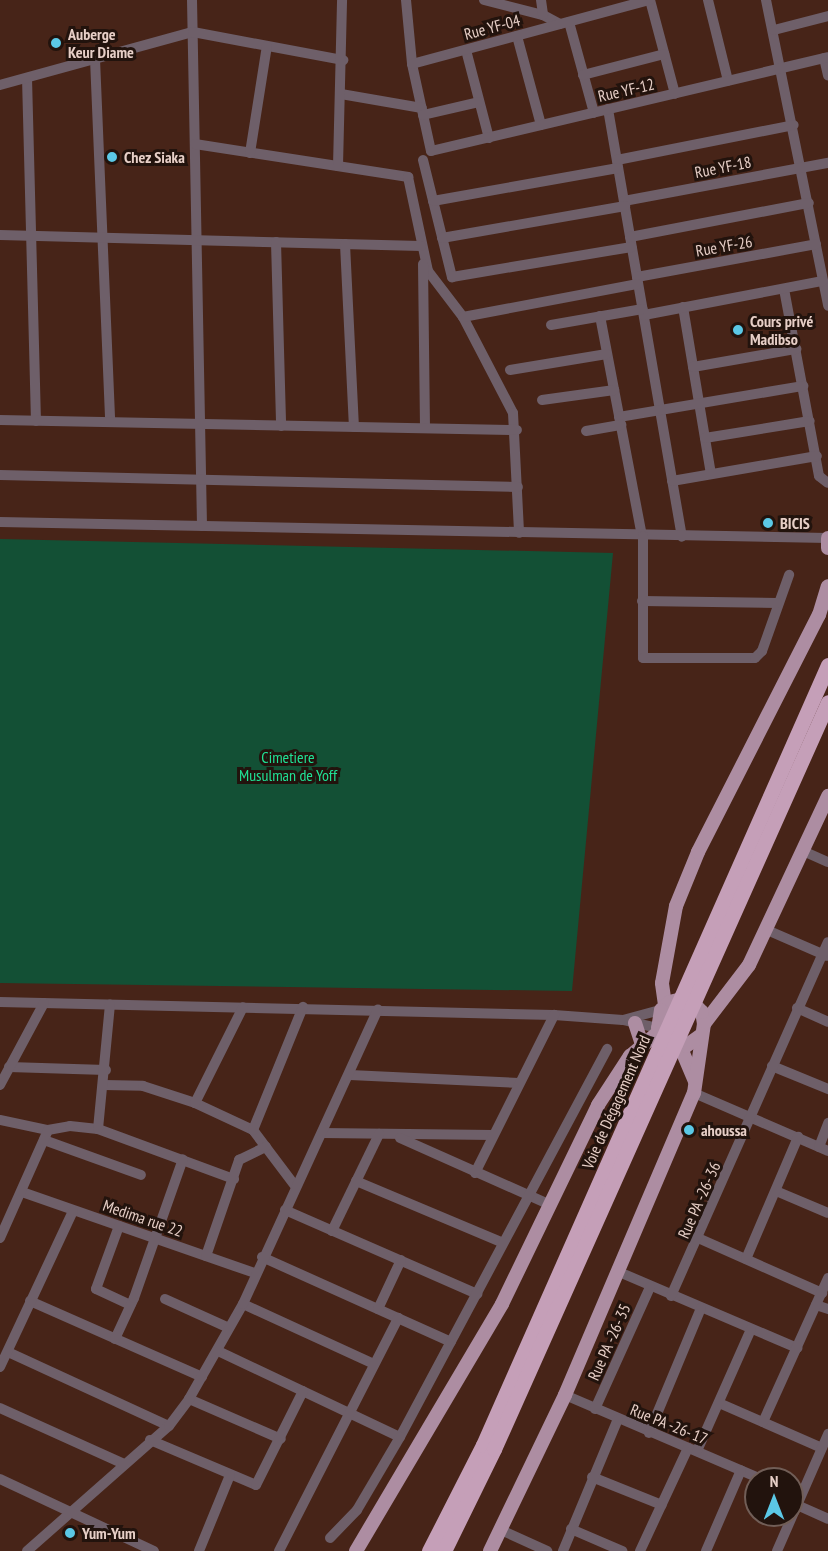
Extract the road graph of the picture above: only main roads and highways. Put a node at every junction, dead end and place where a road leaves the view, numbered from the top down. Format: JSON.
{"nodes":[{"id":1,"x":828,"y":586,"type":"edge"},
{"id":2,"x":828,"y":665,"type":"edge"},
{"id":3,"x":828,"y":702,"type":"edge"},
{"id":4,"x":828,"y":796,"type":"edge"},
{"id":5,"x":731,"y":990,"type":"junction"},
{"id":6,"x":667,"y":1005,"type":"junction"},
{"id":7,"x":698,"y":1007,"type":"junction"},
{"id":8,"x":629,"y":1022,"type":"road end"},
{"id":9,"x":702,"y":1029,"type":"junction"},
{"id":10,"x":666,"y":1037,"type":"junction"},
{"id":11,"x":642,"y":1045,"type":"junction"},
{"id":12,"x":630,"y":1056,"type":"junction"},
{"id":13,"x":695,"y":1088,"type":"junction"},
{"id":14,"x":363,"y":1537,"type":"junction"},
{"id":15,"x":349,"y":1551,"type":"edge"},
{"id":16,"x":356,"y":1551,"type":"edge"},
{"id":17,"x":429,"y":1551,"type":"edge"},
{"id":18,"x":444,"y":1551,"type":"edge"},
{"id":19,"x":490,"y":1551,"type":"edge"}],
"edges":[{"from":1,"to":6,"type":"main road"},
{"from":2,"to":17,"type":"highway","name":"Voie de Dégagement Nord"},
{"from":3,"to":18,"type":"highway","name":"Voie de Dégagement Nord"},
{"from":4,"to":5,"type":"main road"},
{"from":5,"to":7,"type":"main road"},
{"from":5,"to":9,"type":"main road"},
{"from":6,"to":7,"type":"main road"},
{"from":6,"to":10,"type":"main road"},
{"from":7,"to":9,"type":"main road"},
{"from":8,"to":11,"type":"main road"},
{"from":9,"to":10,"type":"main road"},
{"from":9,"to":13,"type":"main road"},
{"from":10,"to":11,"type":"main road"},
{"from":10,"to":12,"type":"main road"},
{"from":10,"to":13,"type":"main road"},
{"from":11,"to":12,"type":"main road"},
{"from":12,"to":14,"type":"main road"},
{"from":13,"to":19,"type":"main road"},
{"from":14,"to":15,"type":"main road"},
{"from":14,"to":16,"type":"main road"}]}
